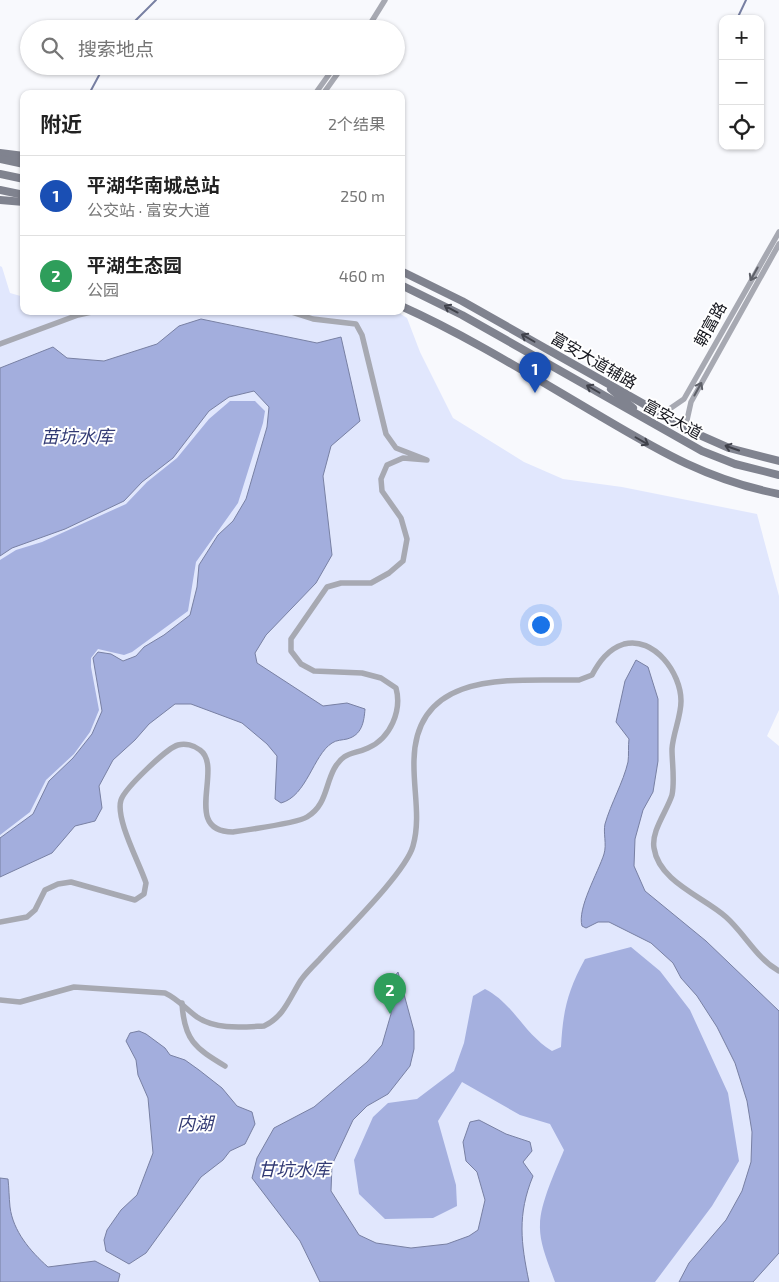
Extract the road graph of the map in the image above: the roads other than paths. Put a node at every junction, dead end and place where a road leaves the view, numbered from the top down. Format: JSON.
{"nodes":[{"id":1,"x":385,"y":0,"type":"edge"},
{"id":2,"x":373,"y":20,"type":"edge"},
{"id":3,"x":329,"y":75,"type":"edge"},
{"id":4,"x":337,"y":75,"type":"edge"},
{"id":5,"x":318,"y":90,"type":"edge"},
{"id":6,"x":326,"y":90,"type":"edge"},
{"id":7,"x":0,"y":153,"type":"edge"},
{"id":8,"x":20,"y":156,"type":"edge"},
{"id":9,"x":0,"y":159,"type":"edge"},
{"id":10,"x":20,"y":163,"type":"edge"},
{"id":11,"x":0,"y":174,"type":"edge"},
{"id":12,"x":20,"y":178,"type":"edge"},
{"id":13,"x":0,"y":190,"type":"edge"},
{"id":14,"x":20,"y":194,"type":"edge"},
{"id":15,"x":0,"y":200,"type":"edge"},
{"id":16,"x":20,"y":202,"type":"edge"},
{"id":17,"x":779,"y":232,"type":"edge"},
{"id":18,"x":779,"y":244,"type":"edge"},
{"id":19,"x":405,"y":272,"type":"edge"},
{"id":20,"x":405,"y":287,"type":"edge"},
{"id":21,"x":405,"y":308,"type":"edge"},
{"id":22,"x":75,"y":315,"type":"edge"},
{"id":23,"x":300,"y":315,"type":"edge"},
{"id":24,"x":0,"y":344,"type":"edge"},
{"id":25,"x":595,"y":376,"type":"junction"},
{"id":26,"x":652,"y":409,"type":"junction"},
{"id":27,"x":650,"y":422,"type":"junction"},
{"id":28,"x":695,"y":433,"type":"junction"},
{"id":29,"x":779,"y":461,"type":"edge"},
{"id":30,"x":779,"y":475,"type":"edge"},
{"id":31,"x":779,"y":494,"type":"edge"},
{"id":32,"x":0,"y":922,"type":"edge"},
{"id":33,"x":779,"y":972,"type":"edge"},
{"id":34,"x":0,"y":1000,"type":"edge"},
{"id":35,"x":182,"y":1003,"type":"junction"},
{"id":36,"x":225,"y":1066,"type":"dead end"}],
"edges":[{"from":1,"to":2,"type":"street"},
{"from":3,"to":5,"type":"street"},
{"from":4,"to":6,"type":"street"},
{"from":7,"to":8,"type":"main road"},
{"from":9,"to":10,"type":"main road"},
{"from":11,"to":12,"type":"main road"},
{"from":13,"to":14,"type":"main road"},
{"from":15,"to":16,"type":"main road"},
{"from":17,"to":26,"type":"street","name":"朝富路","one_way":true},
{"from":28,"to":18,"type":"street","name":"朝富路","one_way":true},
{"from":25,"to":19,"type":"main road","name":"富安大道辅路","one_way":true},
{"from":27,"to":20,"type":"main road","name":"富安大道","one_way":true},
{"from":21,"to":31,"type":"main road","name":"富安大道","one_way":true},
{"from":22,"to":24,"type":"street"},
{"from":23,"to":32,"type":"street"},
{"from":25,"to":26,"type":"main road","name":"富安大道辅路"},
{"from":25,"to":27,"type":"main road"},
{"from":26,"to":28,"type":"main road","name":"富安大道辅路"},
{"from":27,"to":30,"type":"main road","name":"富安大道"},
{"from":29,"to":28,"type":"main road","name":"富安大道辅路","one_way":true},
{"from":33,"to":35,"type":"street"},
{"from":34,"to":35,"type":"street"},
{"from":35,"to":36,"type":"street"}]}
